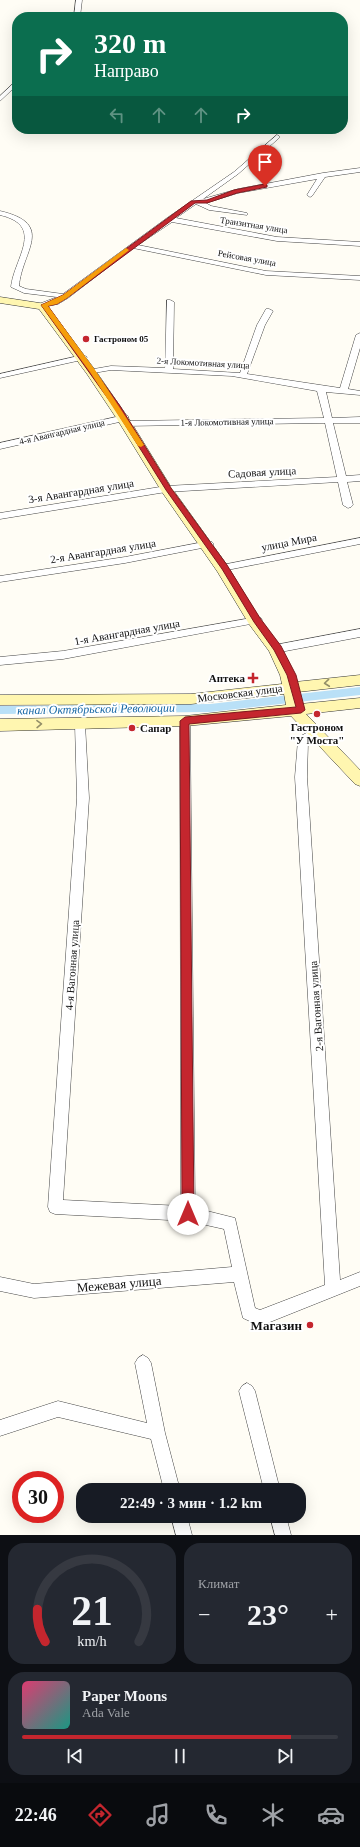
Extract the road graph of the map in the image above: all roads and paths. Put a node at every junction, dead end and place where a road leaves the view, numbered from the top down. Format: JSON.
{"nodes":[{"id":1,"x":79,"y":0,"type":"edge"},
{"id":2,"x":78,"y":12,"type":"edge"},
{"id":3,"x":12,"y":87,"type":"edge"},
{"id":4,"x":0,"y":99,"type":"edge"},
{"id":5,"x":277,"y":137,"type":"dead end"},
{"id":6,"x":360,"y":170,"type":"edge"},
{"id":7,"x":323,"y":175,"type":"junction"},
{"id":8,"x":310,"y":195,"type":"dead end"},
{"id":9,"x":197,"y":202,"type":"junction"},
{"id":10,"x":0,"y":213,"type":"edge"},
{"id":11,"x":245,"y":214,"type":"dead end"},
{"id":12,"x":169,"y":219,"type":"junction"},
{"id":13,"x":360,"y":244,"type":"edge"},
{"id":14,"x":132,"y":246,"type":"junction"},
{"id":15,"x":360,"y":278,"type":"edge"},
{"id":16,"x":65,"y":296,"type":"junction"},
{"id":17,"x":0,"y":300,"type":"edge"},
{"id":18,"x":170,"y":302,"type":"dead end"},
{"id":19,"x":43,"y":305,"type":"junction"},
{"id":20,"x":269,"y":311,"type":"dead end"},
{"id":21,"x":360,"y":335,"type":"edge"},
{"id":22,"x":82,"y":357,"type":"junction"},
{"id":23,"x":169,"y":370,"type":"junction"},
{"id":24,"x":92,"y":371,"type":"junction"},
{"id":25,"x":243,"y":375,"type":"junction"},
{"id":26,"x":0,"y":376,"type":"edge"},
{"id":27,"x":321,"y":389,"type":"junction"},
{"id":28,"x":343,"y":392,"type":"junction"},
{"id":29,"x":360,"y":393,"type":"edge"},
{"id":30,"x":328,"y":420,"type":"junction"},
{"id":31,"x":360,"y":420,"type":"edge"},
{"id":32,"x":125,"y":421,"type":"junction"},
{"id":33,"x":0,"y":446,"type":"edge"},
{"id":34,"x":360,"y":478,"type":"edge"},
{"id":35,"x":342,"y":479,"type":"junction"},
{"id":36,"x":167,"y":489,"type":"junction"},
{"id":37,"x":348,"y":505,"type":"dead end"},
{"id":38,"x":0,"y":516,"type":"edge"},
{"id":39,"x":360,"y":541,"type":"edge"},
{"id":40,"x":208,"y":545,"type":"junction"},
{"id":41,"x":223,"y":567,"type":"junction"},
{"id":42,"x":0,"y":579,"type":"edge"},
{"id":43,"x":256,"y":620,"type":"junction"},
{"id":44,"x":360,"y":633,"type":"edge"},
{"id":45,"x":276,"y":649,"type":"junction"},
{"id":46,"x":0,"y":661,"type":"edge"},
{"id":47,"x":360,"y":680,"type":"edge"},
{"id":48,"x":291,"y":687,"type":"junction"},
{"id":49,"x":0,"y":700,"type":"edge"},
{"id":50,"x":360,"y":703,"type":"edge"},
{"id":51,"x":297,"y":710,"type":"junction"},
{"id":52,"x":185,"y":721,"type":"junction"},
{"id":53,"x":80,"y":724,"type":"junction"},
{"id":54,"x":0,"y":725,"type":"edge"},
{"id":55,"x":317,"y":731,"type":"junction"},
{"id":56,"x":360,"y":775,"type":"edge"},
{"id":57,"x":360,"y":780,"type":"edge"},
{"id":58,"x":188,"y":1214,"type":"junction"},
{"id":59,"x":240,"y":1274,"type":"junction"},
{"id":60,"x":360,"y":1279,"type":"edge"},
{"id":61,"x":0,"y":1284,"type":"edge"},
{"id":62,"x":333,"y":1290,"type":"junction"},
{"id":63,"x":143,"y":1363,"type":"dead end"},
{"id":64,"x":247,"y":1390,"type":"dead end"},
{"id":65,"x":0,"y":1428,"type":"edge"},
{"id":66,"x":158,"y":1433,"type":"junction"},
{"id":67,"x":170,"y":1483,"type":"edge"},
{"id":68,"x":270,"y":1483,"type":"edge"},
{"id":69,"x":181,"y":1523,"type":"edge"},
{"id":70,"x":280,"y":1523,"type":"edge"},
{"id":71,"x":184,"y":1535,"type":"edge"},
{"id":72,"x":283,"y":1535,"type":"edge"}],
"edges":[{"from":1,"to":2,"type":"street"},
{"from":3,"to":4,"type":"street"},
{"from":5,"to":9,"type":"street"},
{"from":6,"to":7,"type":"street"},
{"from":7,"to":8,"type":"street"},
{"from":7,"to":9,"type":"street"},
{"from":9,"to":11,"type":"street"},
{"from":9,"to":12,"type":"street"},
{"from":10,"to":16,"type":"street"},
{"from":12,"to":13,"type":"street","name":"Транзитная улица"},
{"from":12,"to":14,"type":"street"},
{"from":14,"to":15,"type":"street","name":"Рейсовая улица"},
{"from":14,"to":16,"type":"street"},
{"from":16,"to":19,"type":"street"},
{"from":17,"to":19,"type":"main road"},
{"from":18,"to":23,"type":"street"},
{"from":19,"to":22,"type":"main road"},
{"from":20,"to":25,"type":"street"},
{"from":21,"to":28,"type":"street"},
{"from":22,"to":24,"type":"main road"},
{"from":22,"to":26,"type":"street"},
{"from":23,"to":24,"type":"street","name":"2-я Локомотивная улица"},
{"from":23,"to":25,"type":"street","name":"2-я Локомотивная улица"},
{"from":24,"to":32,"type":"main road"},
{"from":25,"to":27,"type":"street","name":"2-я Локомотивная улица"},
{"from":27,"to":28,"type":"street","name":"2-я Локомотивная улица"},
{"from":27,"to":30,"type":"street"},
{"from":28,"to":29,"type":"street","name":"2-я Локомотивная улица"},
{"from":30,"to":31,"type":"street","name":"1-я Локомотивная улица"},
{"from":30,"to":32,"type":"street","name":"1-я Локомотивная улица"},
{"from":30,"to":35,"type":"street"},
{"from":32,"to":33,"type":"street","name":"4-я Авангардная улица"},
{"from":32,"to":36,"type":"main road"},
{"from":34,"to":35,"type":"street","name":"Садовая улица"},
{"from":35,"to":36,"type":"street","name":"Садовая улица"},
{"from":35,"to":37,"type":"street"},
{"from":36,"to":38,"type":"street","name":"3-я Авангардная улица"},
{"from":36,"to":40,"type":"main road"},
{"from":39,"to":41,"type":"street","name":"улица Мира"},
{"from":40,"to":41,"type":"main road"},
{"from":40,"to":42,"type":"street","name":"2-я Авангардная улица"},
{"from":41,"to":43,"type":"main road"},
{"from":43,"to":45,"type":"main road"},
{"from":43,"to":46,"type":"street","name":"1-я Авангардная улица"},
{"from":44,"to":45,"type":"street"},
{"from":45,"to":48,"type":"main road"},
{"from":47,"to":48,"type":"main road","name":"Московская улица","one_way":true},
{"from":48,"to":49,"type":"main road","name":"Московская улица"},
{"from":48,"to":51,"type":"main road"},
{"from":50,"to":51,"type":"main road"},
{"from":51,"to":52,"type":"main road"},
{"from":51,"to":55,"type":"main road"},
{"from":52,"to":53,"type":"main road"},
{"from":52,"to":58,"type":"street"},
{"from":54,"to":53,"type":"main road","one_way":true},
{"from":53,"to":58,"type":"street","name":"4-я Вагонная улица"},
{"from":55,"to":56,"type":"main road"},
{"from":55,"to":57,"type":"main road"},
{"from":55,"to":62,"type":"street","name":"2-я Вагонная улица"},
{"from":58,"to":59,"type":"street"},
{"from":59,"to":61,"type":"street","name":"Межевая улица"},
{"from":59,"to":62,"type":"street"},
{"from":60,"to":62,"type":"street"},
{"from":63,"to":66,"type":"street"},
{"from":64,"to":68,"type":"street"},
{"from":65,"to":66,"type":"street"},
{"from":66,"to":67,"type":"street"},
{"from":69,"to":71,"type":"street"},
{"from":70,"to":72,"type":"street"}]}
